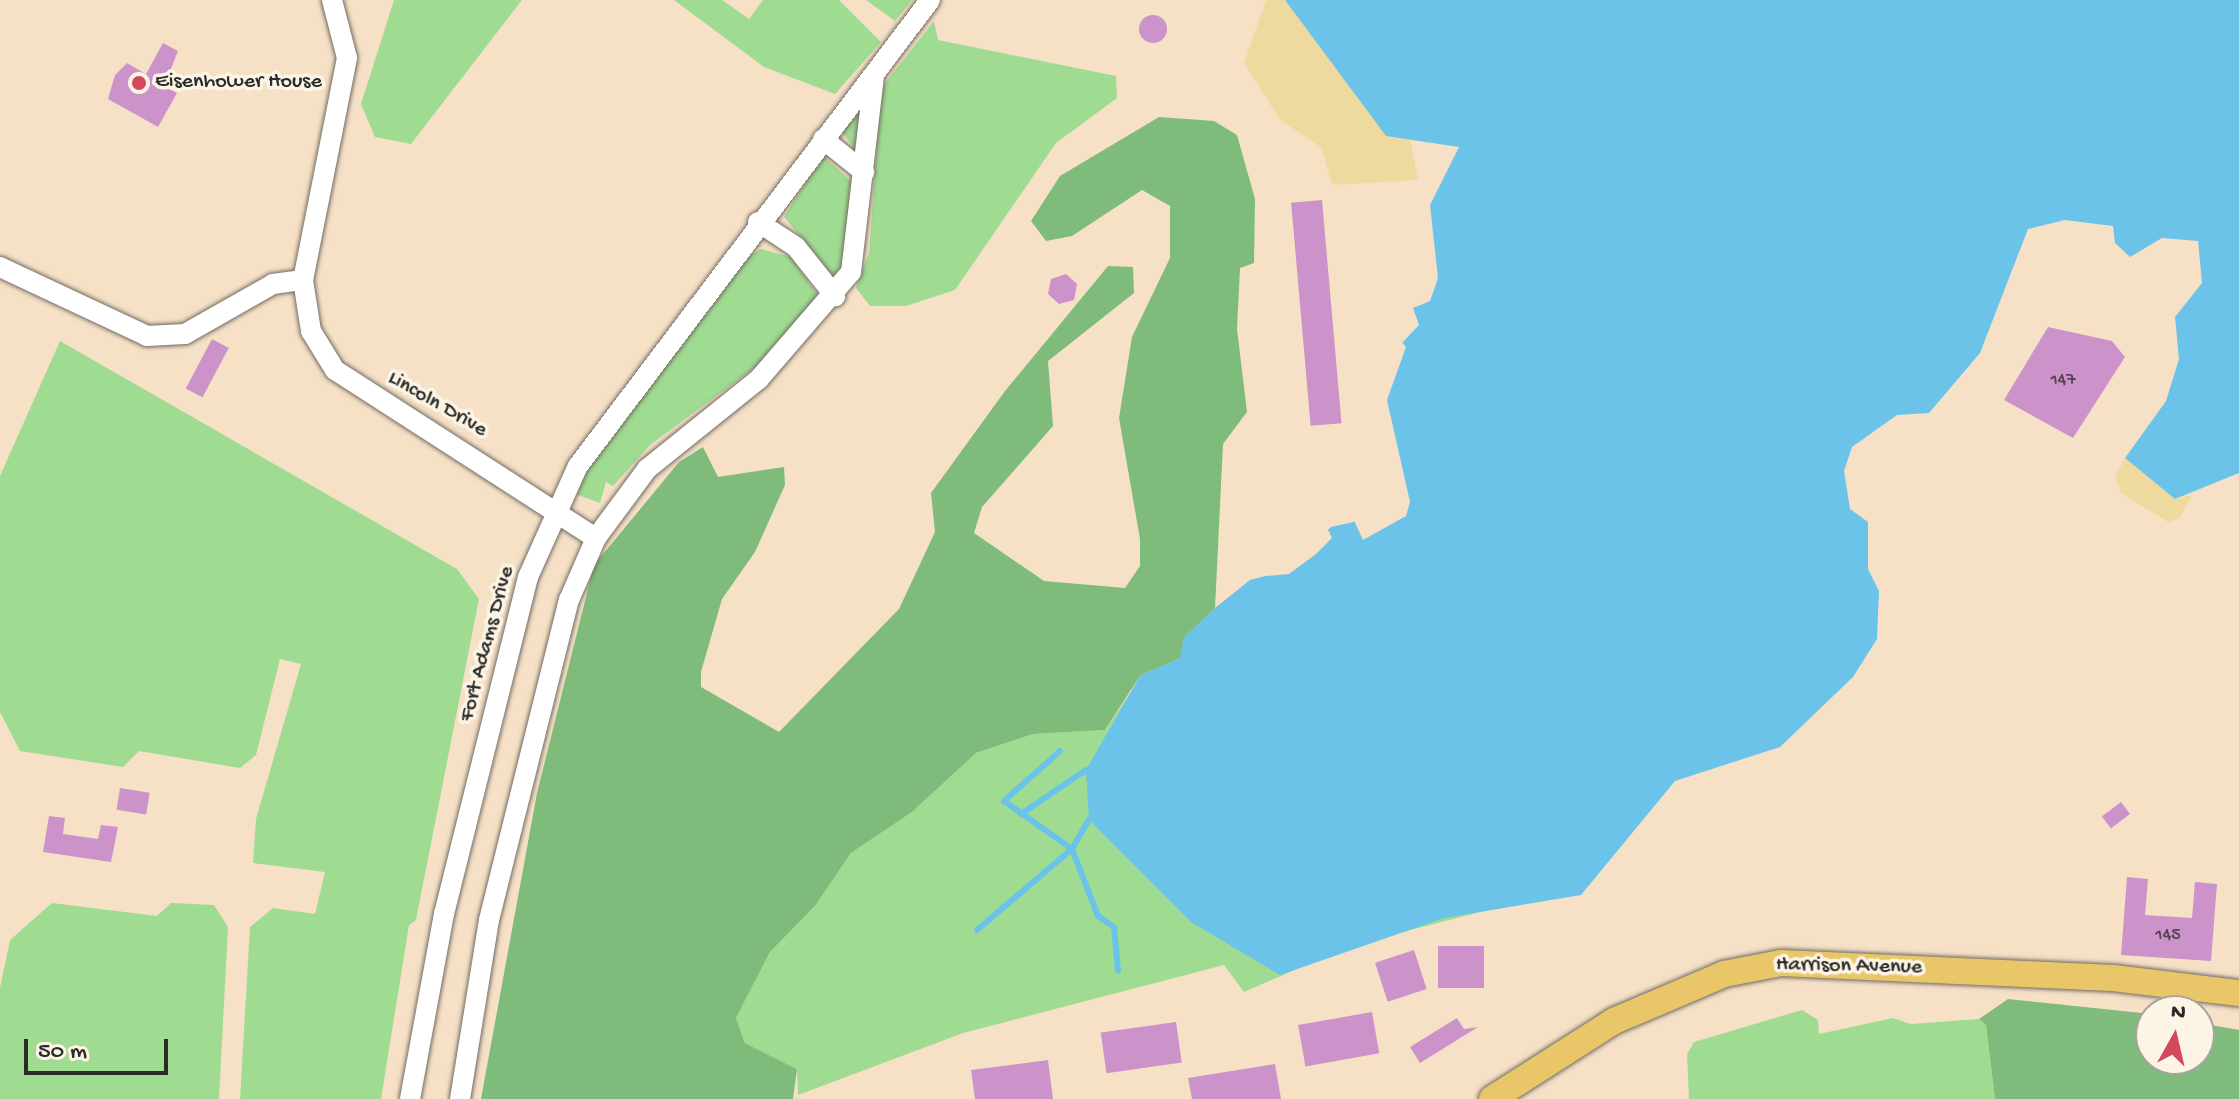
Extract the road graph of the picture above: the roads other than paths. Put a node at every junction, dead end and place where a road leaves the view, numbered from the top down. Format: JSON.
{"nodes":[{"id":1,"x":332,"y":0,"type":"edge"},
{"id":2,"x":930,"y":0,"type":"edge"},
{"id":3,"x":874,"y":75,"type":"junction"},
{"id":4,"x":823,"y":139,"type":"junction"},
{"id":5,"x":864,"y":172,"type":"junction"},
{"id":6,"x":758,"y":222,"type":"junction"},
{"id":7,"x":0,"y":267,"type":"edge"},
{"id":8,"x":303,"y":280,"type":"junction"},
{"id":9,"x":835,"y":296,"type":"junction"},
{"id":10,"x":557,"y":511,"type":"junction"},
{"id":11,"x":596,"y":538,"type":"junction"},
{"id":12,"x":2239,"y":993,"type":"edge"},
{"id":13,"x":410,"y":1099,"type":"edge"},
{"id":14,"x":460,"y":1099,"type":"edge"},
{"id":15,"x":1492,"y":1099,"type":"edge"}],
"edges":[{"from":1,"to":8,"type":"street","name":"Lincoln Drive"},
{"from":2,"to":3,"type":"street","name":"Fort Adams Drive"},
{"from":3,"to":4,"type":"street","name":"Fort Adams Drive"},
{"from":3,"to":5,"type":"street"},
{"from":4,"to":5,"type":"street"},
{"from":4,"to":6,"type":"street","name":"Fort Adams Drive"},
{"from":5,"to":9,"type":"street"},
{"from":6,"to":9,"type":"street"},
{"from":6,"to":10,"type":"street","name":"Fort Adams Drive"},
{"from":7,"to":8,"type":"street"},
{"from":8,"to":10,"type":"street","name":"Lincoln Drive"},
{"from":9,"to":11,"type":"street"},
{"from":10,"to":11,"type":"street","name":"Lincoln Drive"},
{"from":10,"to":13,"type":"street","name":"Fort Adams Drive"},
{"from":11,"to":14,"type":"street"},
{"from":12,"to":15,"type":"main road","name":"Harrison Avenue"}]}
